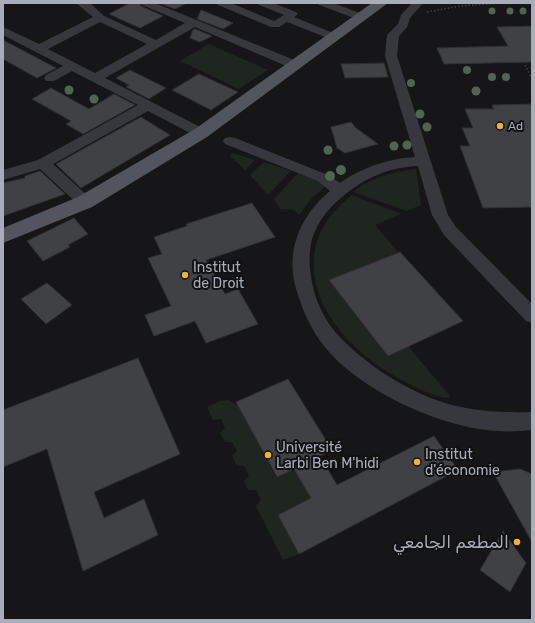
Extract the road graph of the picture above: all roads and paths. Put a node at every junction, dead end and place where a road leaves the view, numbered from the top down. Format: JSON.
{"nodes":[{"id":1,"x":81,"y":3,"type":"edge"},
{"id":2,"x":146,"y":3,"type":"edge"},
{"id":3,"x":222,"y":3,"type":"edge"},
{"id":4,"x":250,"y":3,"type":"edge"},
{"id":5,"x":262,"y":3,"type":"edge"},
{"id":6,"x":323,"y":3,"type":"edge"},
{"id":7,"x":381,"y":3,"type":"edge"},
{"id":8,"x":418,"y":3,"type":"edge"},
{"id":9,"x":504,"y":3,"type":"edge"},
{"id":10,"x":520,"y":3,"type":"edge"},
{"id":11,"x":532,"y":4,"type":"edge"},
{"id":12,"x":238,"y":9,"type":"junction"},
{"id":13,"x":361,"y":17,"type":"junction"},
{"id":14,"x":100,"y":18,"type":"junction"},
{"id":15,"x":286,"y":18,"type":"junction"},
{"id":16,"x":194,"y":23,"type":"junction"},
{"id":17,"x":403,"y":25,"type":"junction"},
{"id":18,"x":3,"y":30,"type":"edge"},
{"id":19,"x":334,"y":37,"type":"junction"},
{"id":20,"x":156,"y":44,"type":"junction"},
{"id":21,"x":39,"y":49,"type":"junction"},
{"id":22,"x":295,"y":65,"type":"junction"},
{"id":23,"x":525,"y":65,"type":"dead end"},
{"id":24,"x":72,"y":66,"type":"junction"},
{"id":25,"x":50,"y":78,"type":"dead end"},
{"id":26,"x":96,"y":78,"type":"junction"},
{"id":27,"x":532,"y":79,"type":"edge"},
{"id":28,"x":148,"y":105,"type":"junction"},
{"id":29,"x":201,"y":133,"type":"junction"},
{"id":30,"x":230,"y":141,"type":"dead end"},
{"id":31,"x":424,"y":161,"type":"junction"},
{"id":32,"x":43,"y":163,"type":"junction"},
{"id":33,"x":3,"y":175,"type":"edge"},
{"id":34,"x":340,"y":190,"type":"junction"},
{"id":35,"x":85,"y":202,"type":"junction"},
{"id":36,"x":3,"y":236,"type":"edge"},
{"id":37,"x":532,"y":316,"type":"edge"},
{"id":38,"x":532,"y":421,"type":"edge"}],
"edges":[{"from":1,"to":14,"type":"street"},
{"from":2,"to":16,"type":"street"},
{"from":3,"to":12,"type":"street"},
{"from":4,"to":12,"type":"street"},
{"from":5,"to":15,"type":"street"},
{"from":6,"to":13,"type":"street"},
{"from":7,"to":13,"type":"main road"},
{"from":8,"to":17,"type":"street"},
{"from":9,"to":17,"type":"path"},
{"from":10,"to":11,"type":"path"},
{"from":12,"to":15,"type":"street"},
{"from":13,"to":19,"type":"main road"},
{"from":14,"to":20,"type":"street"},
{"from":14,"to":21,"type":"street"},
{"from":15,"to":19,"type":"street"},
{"from":16,"to":20,"type":"street"},
{"from":16,"to":22,"type":"street"},
{"from":17,"to":31,"type":"street"},
{"from":18,"to":21,"type":"street"},
{"from":19,"to":22,"type":"main road"},
{"from":20,"to":26,"type":"street"},
{"from":21,"to":24,"type":"street"},
{"from":22,"to":29,"type":"main road"},
{"from":23,"to":27,"type":"path"},
{"from":24,"to":25,"type":"street"},
{"from":24,"to":26,"type":"street"},
{"from":26,"to":28,"type":"street"},
{"from":28,"to":29,"type":"street"},
{"from":28,"to":32,"type":"street"},
{"from":29,"to":35,"type":"main road"},
{"from":30,"to":34,"type":"street"},
{"from":31,"to":34,"type":"street"},
{"from":31,"to":37,"type":"street"},
{"from":32,"to":33,"type":"street"},
{"from":32,"to":35,"type":"street"},
{"from":34,"to":38,"type":"street"},
{"from":35,"to":36,"type":"main road"}]}
